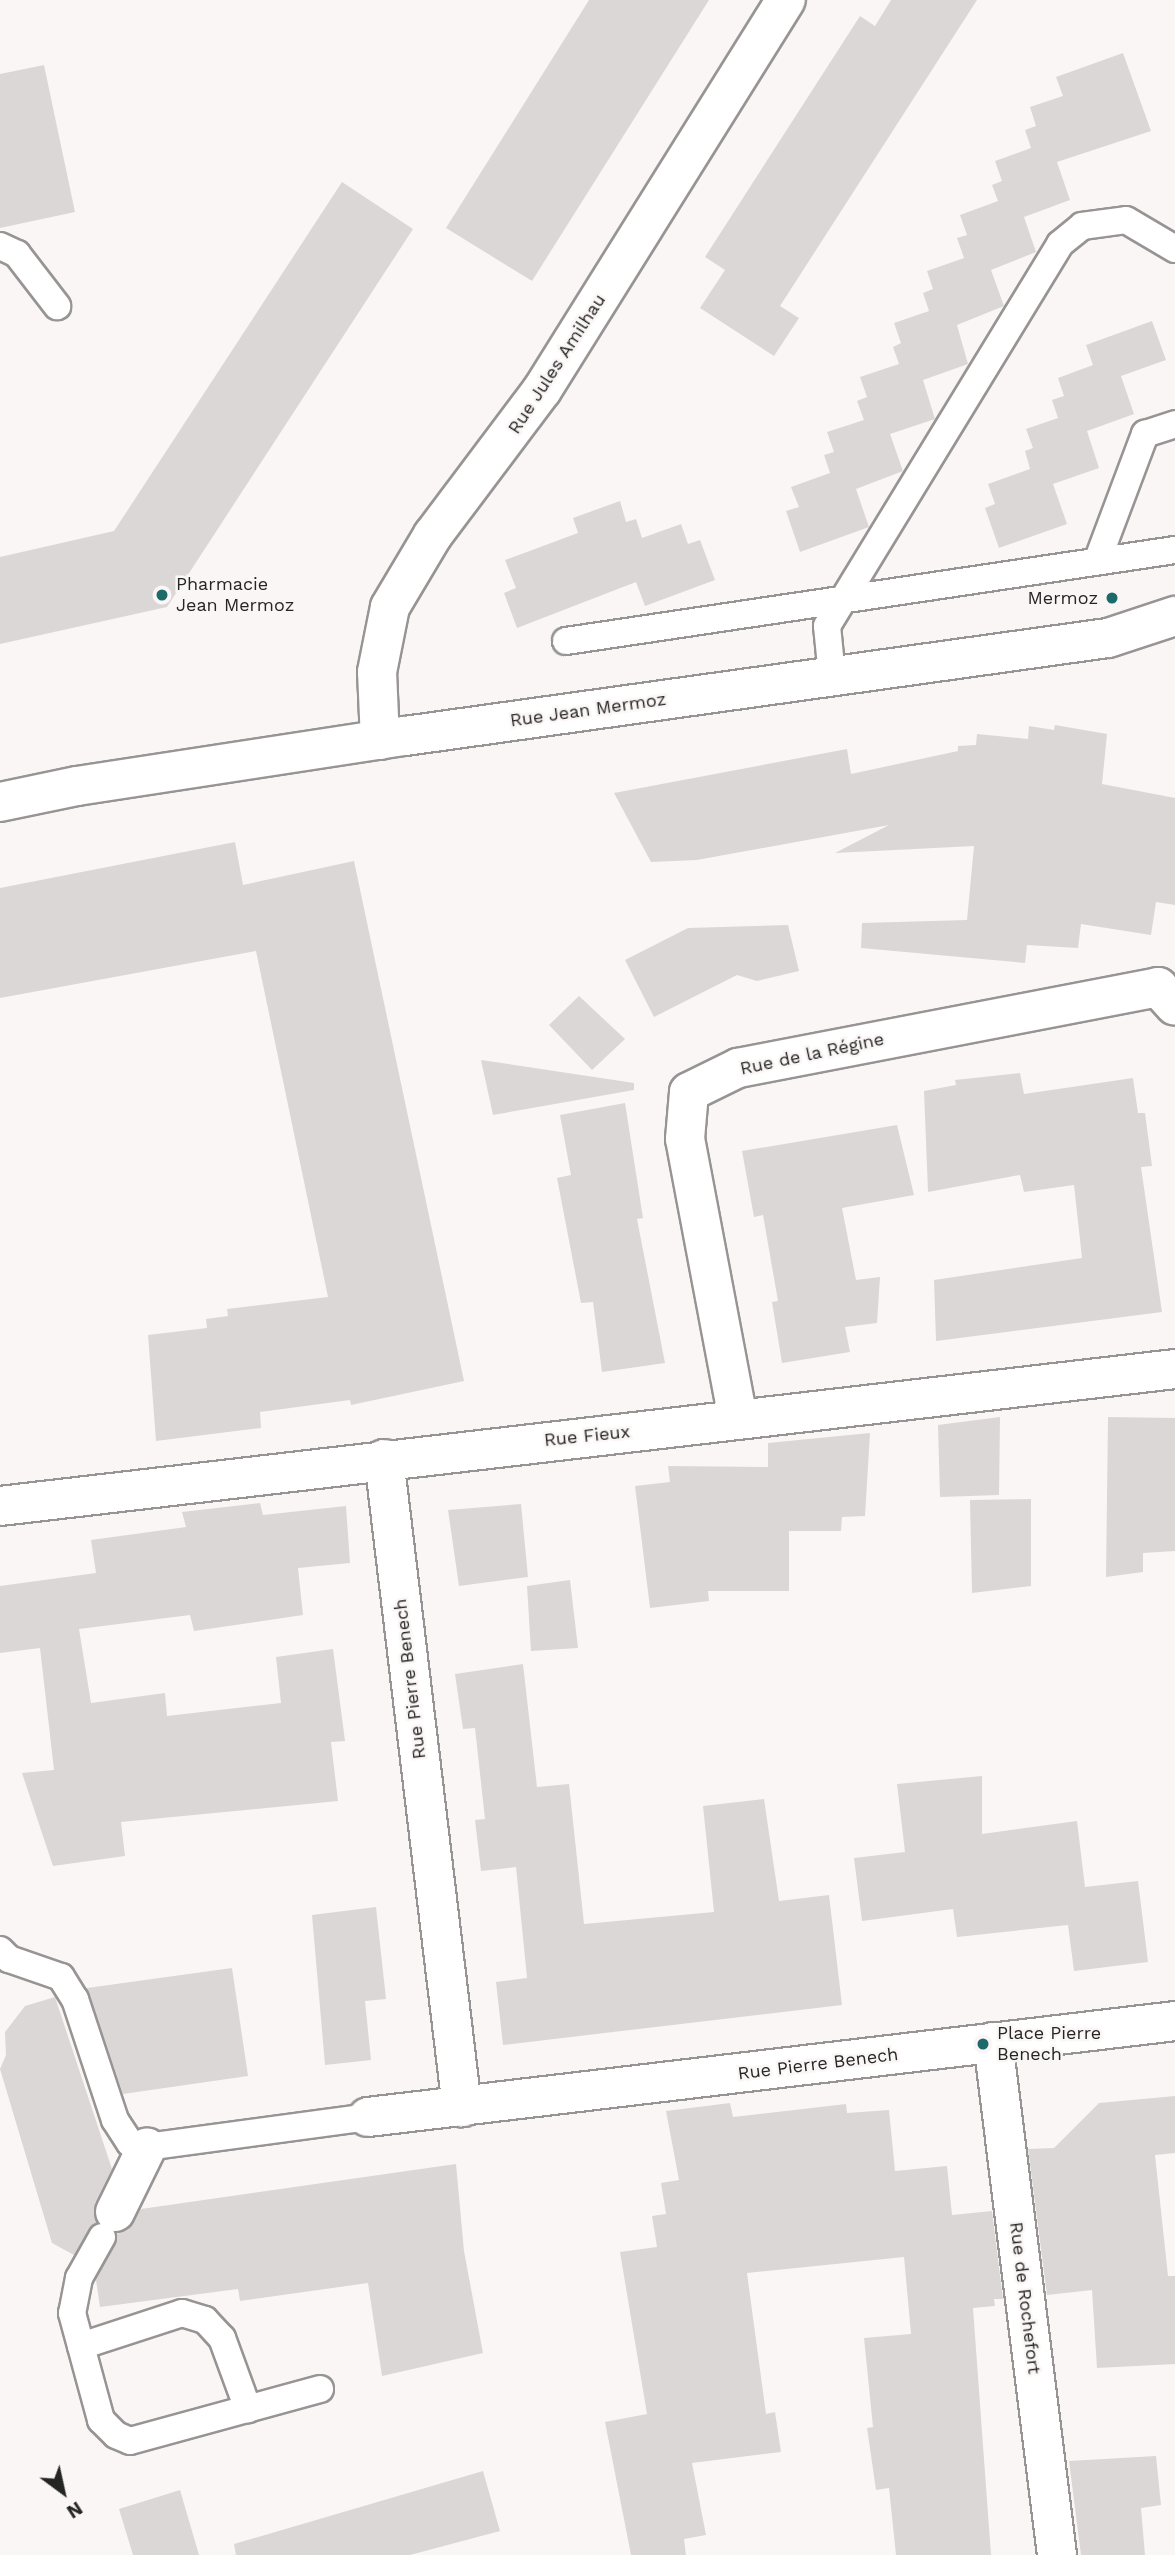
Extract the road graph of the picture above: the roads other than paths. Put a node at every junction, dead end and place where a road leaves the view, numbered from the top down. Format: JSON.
{"nodes":[{"id":1,"x":786,"y":0,"type":"edge"},
{"id":2,"x":0,"y":246,"type":"edge"},
{"id":3,"x":1175,"y":249,"type":"edge"},
{"id":4,"x":57,"y":306,"type":"dead end"},
{"id":5,"x":1175,"y":424,"type":"edge"},
{"id":6,"x":1175,"y":550,"type":"edge"},
{"id":7,"x":1097,"y":559,"type":"junction"},
{"id":8,"x":843,"y":601,"type":"junction"},
{"id":9,"x":1175,"y":616,"type":"edge"},
{"id":10,"x":566,"y":641,"type":"dead end"},
{"id":11,"x":832,"y":676,"type":"junction"},
{"id":12,"x":380,"y":740,"type":"junction"},
{"id":13,"x":0,"y":802,"type":"edge"},
{"id":14,"x":1175,"y":1006,"type":"edge"},
{"id":15,"x":1175,"y":1369,"type":"edge"},
{"id":16,"x":738,"y":1419,"type":"junction"},
{"id":17,"x":384,"y":1459,"type":"junction"},
{"id":18,"x":0,"y":1506,"type":"edge"},
{"id":19,"x":0,"y":1950,"type":"edge"},
{"id":20,"x":1175,"y":2021,"type":"edge"},
{"id":21,"x":993,"y":2042,"type":"junction"},
{"id":22,"x":461,"y":2107,"type":"junction"},
{"id":23,"x":368,"y":2117,"type":"joint"},
{"id":24,"x":147,"y":2147,"type":"junction"},
{"id":25,"x":108,"y":2225,"type":"joint"},
{"id":26,"x":81,"y":2346,"type":"junction"},
{"id":27,"x":320,"y":2389,"type":"dead end"},
{"id":28,"x":248,"y":2409,"type":"junction"},
{"id":29,"x":1057,"y":2555,"type":"edge"}],
"edges":[{"from":1,"to":12,"type":"street","name":"Rue Jules Amilhau"},
{"from":2,"to":4,"type":"lane"},
{"from":3,"to":8,"type":"lane"},
{"from":5,"to":7,"type":"lane"},
{"from":6,"to":7,"type":"lane"},
{"from":7,"to":8,"type":"lane"},
{"from":8,"to":10,"type":"lane"},
{"from":8,"to":11,"type":"lane"},
{"from":9,"to":11,"type":"street","name":"Rue Jean Mermoz"},
{"from":11,"to":12,"type":"street","name":"Rue Jean Mermoz"},
{"from":12,"to":13,"type":"street","name":"Rue Jean Mermoz"},
{"from":14,"to":16,"type":"street","name":"Rue de la Régine"},
{"from":15,"to":16,"type":"street","name":"Rue Fieux"},
{"from":16,"to":17,"type":"street","name":"Rue Fieux"},
{"from":17,"to":18,"type":"street","name":"Rue Fieux"},
{"from":17,"to":22,"type":"street","name":"Rue Pierre Benech"},
{"from":19,"to":24,"type":"lane"},
{"from":20,"to":21,"type":"street","name":"Rue Pierre Benech"},
{"from":21,"to":22,"type":"street","name":"Rue Pierre Benech"},
{"from":21,"to":29,"type":"street","name":"Rue de Rochefort"},
{"from":22,"to":23,"type":"street","name":"Rue Pierre Benech"},
{"from":23,"to":24,"type":"lane"},
{"from":24,"to":25,"type":"street"},
{"from":25,"to":26,"type":"lane"},
{"from":26,"to":28,"type":"lane"},
{"from":26,"to":28,"type":"lane"},
{"from":27,"to":28,"type":"lane"}]}
